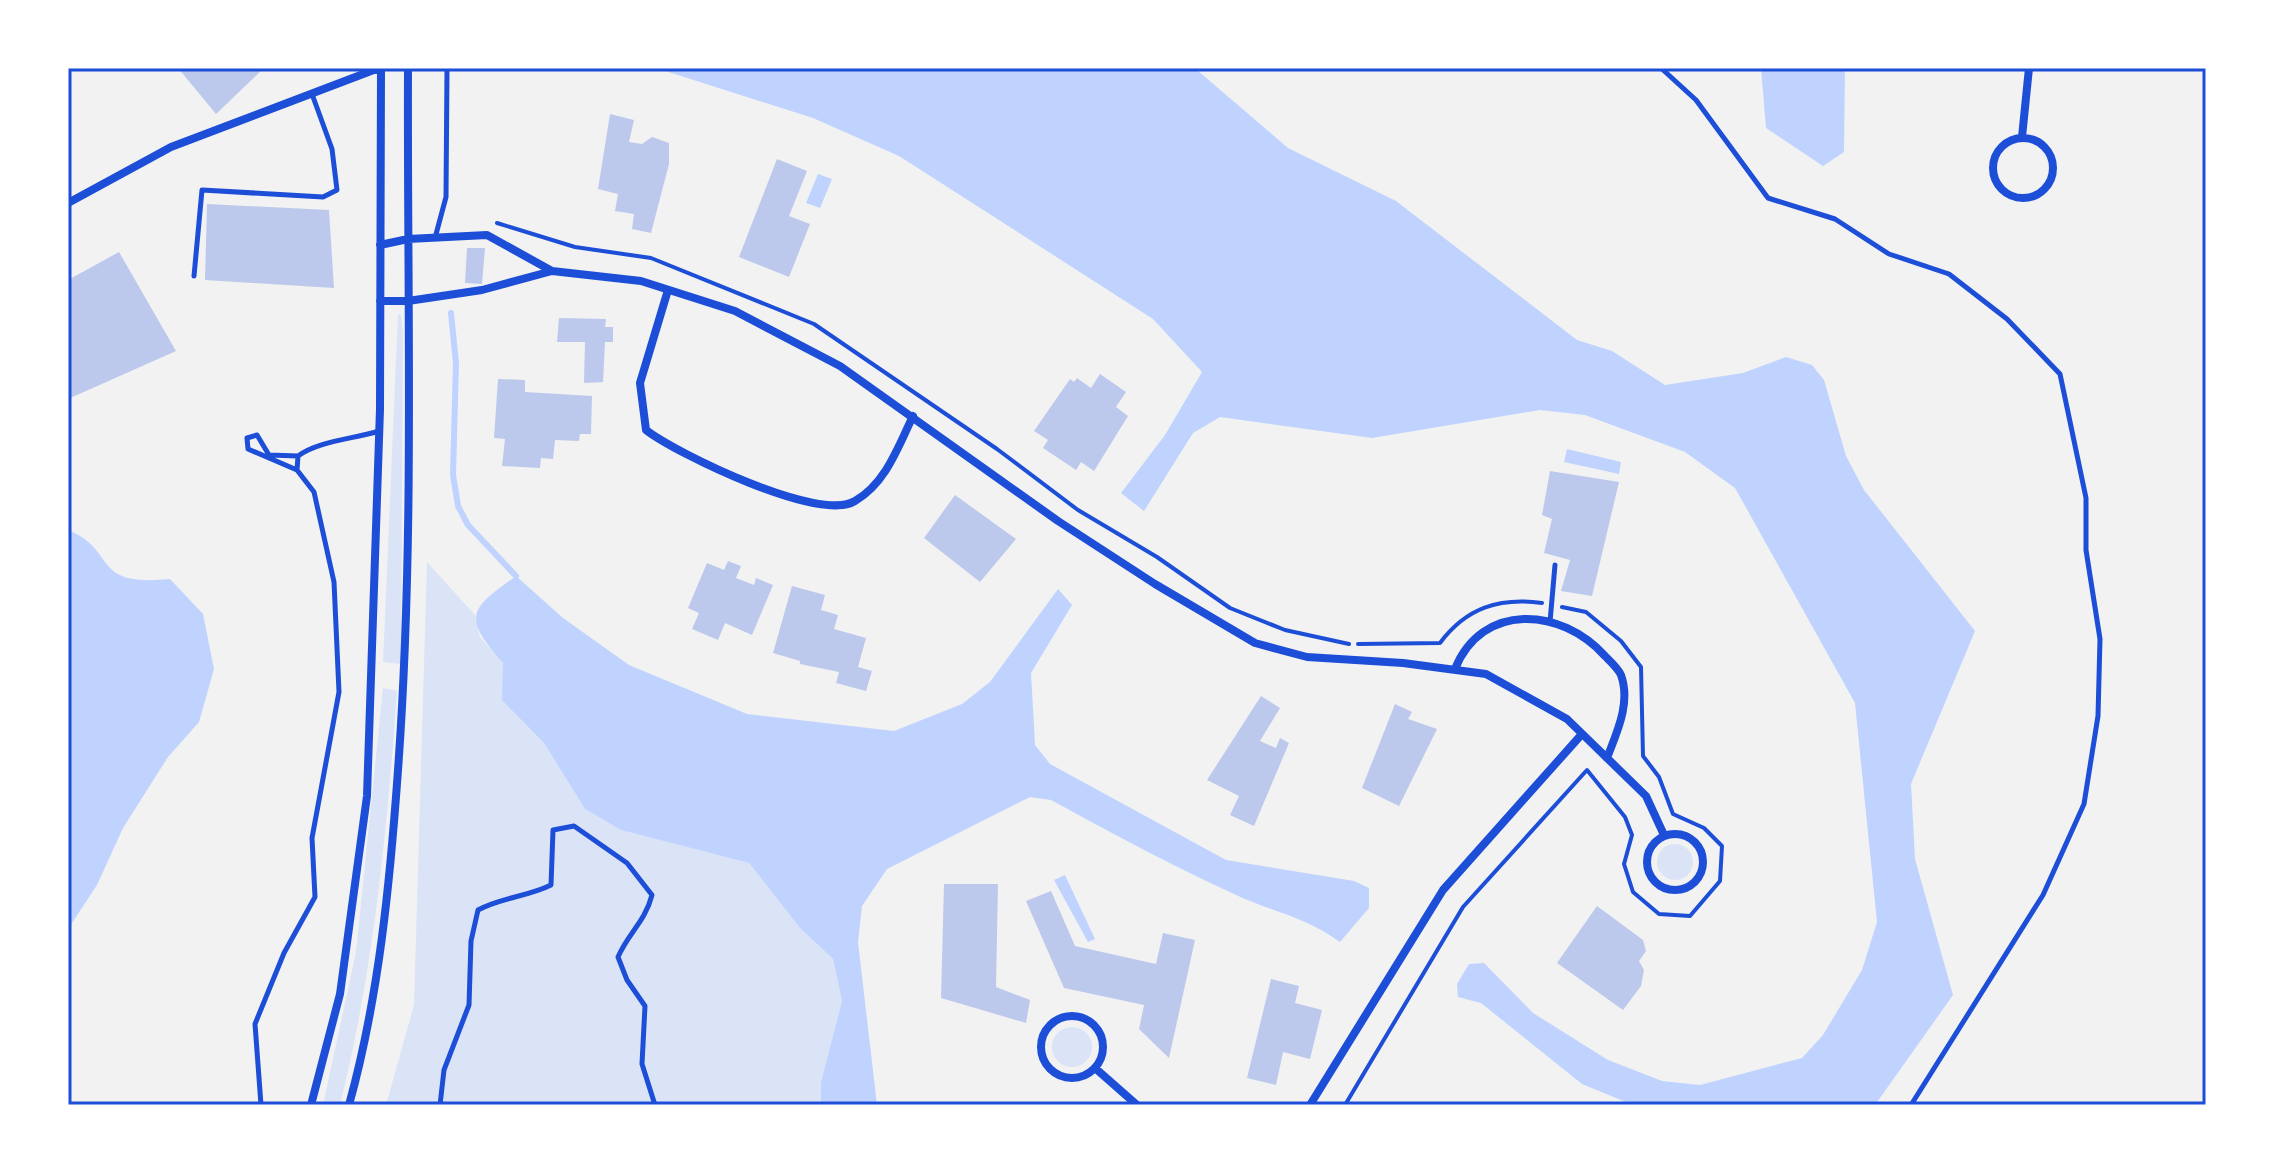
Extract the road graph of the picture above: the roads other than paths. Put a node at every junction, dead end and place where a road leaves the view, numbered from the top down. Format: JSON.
{"nodes":[{"id":1,"x":380,"y":68,"type":"edge"},
{"id":2,"x":408,"y":68,"type":"edge"},
{"id":3,"x":447,"y":68,"type":"edge"},
{"id":4,"x":1661,"y":68,"type":"edge"},
{"id":5,"x":2029,"y":68,"type":"edge"},
{"id":6,"x":312,"y":94,"type":"junction"},
{"id":7,"x":2022,"y":137,"type":"junction"},
{"id":8,"x":68,"y":203,"type":"edge"},
{"id":9,"x":435,"y":238,"type":"junction"},
{"id":10,"x":408,"y":239,"type":"junction"},
{"id":11,"x":380,"y":245,"type":"junction"},
{"id":12,"x":552,"y":271,"type":"junction"},
{"id":13,"x":194,"y":276,"type":"dead end"},
{"id":14,"x":668,"y":290,"type":"junction"},
{"id":15,"x":380,"y":301,"type":"junction"},
{"id":16,"x":408,"y":301,"type":"junction"},
{"id":17,"x":913,"y":416,"type":"junction"},
{"id":18,"x":379,"y":431,"type":"junction"},
{"id":19,"x":298,"y":456,"type":"junction"},
{"id":20,"x":297,"y":470,"type":"junction"},
{"id":21,"x":1555,"y":565,"type":"dead end"},
{"id":22,"x":1550,"y":622,"type":"junction"},
{"id":23,"x":1455,"y":669,"type":"junction"},
{"id":24,"x":1582,"y":734,"type":"junction"},
{"id":25,"x":1607,"y":758,"type":"junction"},
{"id":26,"x":1664,"y":835,"type":"junction"},
{"id":27,"x":1095,"y":1068,"type":"junction"},
{"id":28,"x":261,"y":1105,"type":"edge"},
{"id":29,"x":311,"y":1105,"type":"edge"},
{"id":30,"x":349,"y":1105,"type":"edge"},
{"id":31,"x":440,"y":1105,"type":"edge"},
{"id":32,"x":655,"y":1105,"type":"edge"},
{"id":33,"x":1137,"y":1105,"type":"edge"},
{"id":34,"x":1310,"y":1105,"type":"edge"},
{"id":35,"x":1911,"y":1105,"type":"edge"}],
"edges":[{"from":1,"to":6,"type":"street"},
{"from":1,"to":11,"type":"street"},
{"from":2,"to":10,"type":"street"},
{"from":3,"to":9,"type":"lane"},
{"from":4,"to":35,"type":"lane"},
{"from":5,"to":7,"type":"street"},
{"from":6,"to":8,"type":"street"},
{"from":6,"to":13,"type":"lane"},
{"from":7,"to":7,"type":"street"},
{"from":9,"to":10,"type":"street"},
{"from":9,"to":12,"type":"street"},
{"from":10,"to":11,"type":"street"},
{"from":10,"to":16,"type":"street"},
{"from":11,"to":15,"type":"street"},
{"from":12,"to":14,"type":"street"},
{"from":12,"to":16,"type":"street"},
{"from":14,"to":17,"type":"street"},
{"from":14,"to":17,"type":"street"},
{"from":15,"to":16,"type":"street"},
{"from":15,"to":18,"type":"street"},
{"from":16,"to":30,"type":"street"},
{"from":17,"to":23,"type":"street"},
{"from":18,"to":19,"type":"lane"},
{"from":18,"to":29,"type":"street"},
{"from":19,"to":20,"type":"lane"},
{"from":19,"to":20,"type":"lane"},
{"from":20,"to":28,"type":"lane"},
{"from":21,"to":22,"type":"lane"},
{"from":22,"to":23,"type":"street"},
{"from":22,"to":25,"type":"street"},
{"from":23,"to":24,"type":"street"},
{"from":24,"to":25,"type":"street"},
{"from":24,"to":34,"type":"street"},
{"from":25,"to":26,"type":"street"},
{"from":26,"to":26,"type":"street"},
{"from":27,"to":27,"type":"street"},
{"from":27,"to":33,"type":"street"},
{"from":31,"to":32,"type":"lane"}]}
